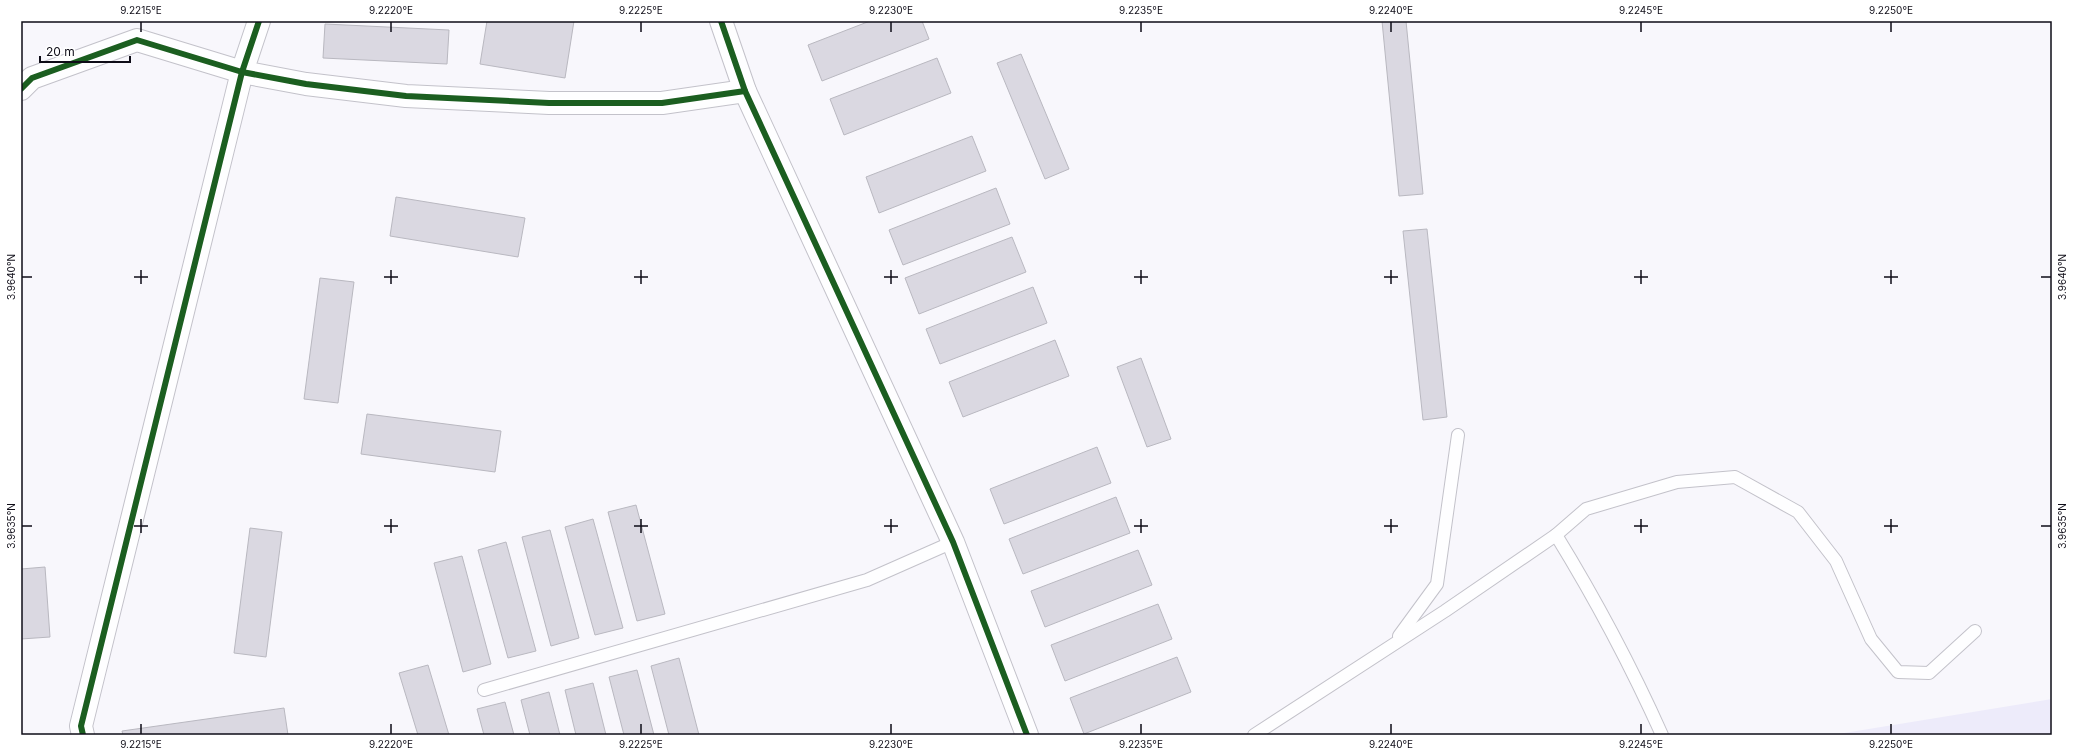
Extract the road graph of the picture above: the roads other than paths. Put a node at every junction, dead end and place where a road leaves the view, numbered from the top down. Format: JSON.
{"nodes":[{"id":1,"x":259,"y":21,"type":"edge"},
{"id":2,"x":721,"y":21,"type":"edge"},
{"id":3,"x":242,"y":72,"type":"junction"},
{"id":4,"x":21,"y":89,"type":"edge"},
{"id":5,"x":745,"y":91,"type":"junction"},
{"id":6,"x":1458,"y":435,"type":"dead end"},
{"id":7,"x":1556,"y":535,"type":"junction"},
{"id":8,"x":953,"y":542,"type":"junction"},
{"id":9,"x":1975,"y":632,"type":"dead end"},
{"id":10,"x":1395,"y":642,"type":"junction"},
{"id":11,"x":484,"y":690,"type":"dead end"},
{"id":12,"x":81,"y":732,"type":"edge"},
{"id":13,"x":1027,"y":735,"type":"edge"},
{"id":14,"x":1254,"y":735,"type":"edge"},
{"id":15,"x":1662,"y":735,"type":"edge"}],
"edges":[{"from":1,"to":3,"type":"street"},
{"from":2,"to":5,"type":"street"},
{"from":3,"to":4,"type":"street"},
{"from":3,"to":5,"type":"street"},
{"from":3,"to":12,"type":"street"},
{"from":5,"to":8,"type":"street"},
{"from":6,"to":10,"type":"lane"},
{"from":7,"to":9,"type":"lane"},
{"from":7,"to":10,"type":"lane"},
{"from":7,"to":15,"type":"lane"},
{"from":8,"to":11,"type":"lane"},
{"from":8,"to":13,"type":"street"},
{"from":10,"to":14,"type":"lane"}]}
